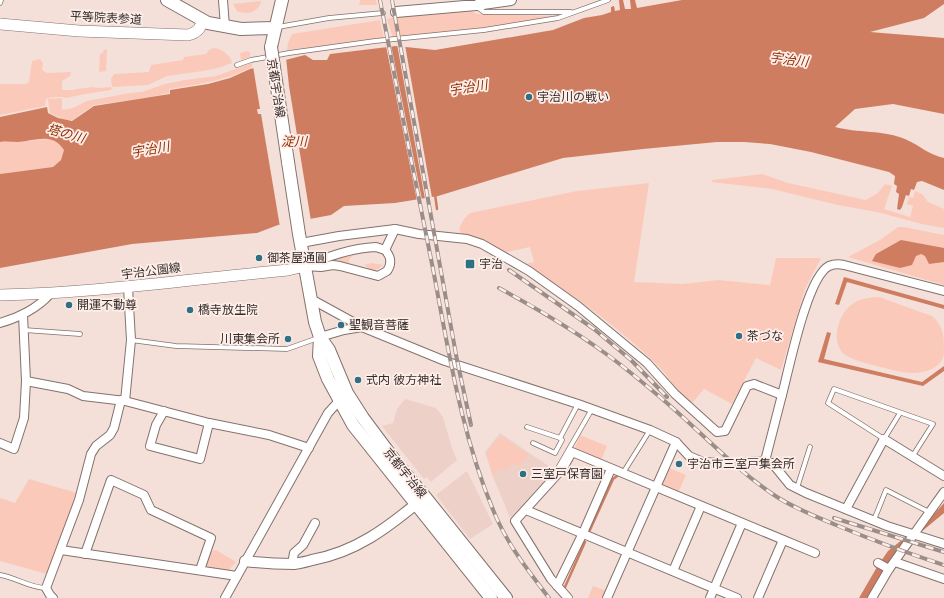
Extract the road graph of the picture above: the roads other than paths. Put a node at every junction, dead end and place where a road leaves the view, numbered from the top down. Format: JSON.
{"nodes":[{"id":1,"x":167,"y":0,"type":"edge"},
{"id":2,"x":223,"y":0,"type":"edge"},
{"id":3,"x":282,"y":0,"type":"edge"},
{"id":4,"x":462,"y":0,"type":"edge"},
{"id":5,"x":511,"y":0,"type":"edge"},
{"id":6,"x":608,"y":0,"type":"edge"},
{"id":7,"x":476,"y":5,"type":"junction"},
{"id":8,"x":453,"y":7,"type":"junction"},
{"id":9,"x":396,"y":12,"type":"dead end"},
{"id":10,"x":574,"y":12,"type":"junction"},
{"id":11,"x":383,"y":13,"type":"dead end"},
{"id":12,"x":202,"y":20,"type":"junction"},
{"id":13,"x":0,"y":24,"type":"edge"},
{"id":14,"x":225,"y":27,"type":"junction"},
{"id":15,"x":275,"y":28,"type":"junction"},
{"id":16,"x":237,"y":65,"type":"dead end"},
{"id":17,"x":395,"y":229,"type":"junction"},
{"id":18,"x":300,"y":239,"type":"junction"},
{"id":19,"x":385,"y":250,"type":"junction"},
{"id":20,"x":305,"y":266,"type":"junction"},
{"id":21,"x":128,"y":287,"type":"junction"},
{"id":22,"x":944,"y":291,"type":"edge"},
{"id":23,"x":50,"y":294,"type":"junction"},
{"id":24,"x":0,"y":295,"type":"edge"},
{"id":25,"x":311,"y":299,"type":"junction"},
{"id":26,"x":23,"y":314,"type":"junction"},
{"id":27,"x":345,"y":318,"type":"junction"},
{"id":28,"x":0,"y":324,"type":"edge"},
{"id":29,"x":362,"y":327,"type":"junction"},
{"id":30,"x":24,"y":330,"type":"junction"},
{"id":31,"x":344,"y":330,"type":"junction"},
{"id":32,"x":80,"y":334,"type":"dead end"},
{"id":33,"x":320,"y":338,"type":"junction"},
{"id":34,"x":131,"y":340,"type":"junction"},
{"id":35,"x":26,"y":381,"type":"junction"},
{"id":36,"x":782,"y":394,"type":"junction"},
{"id":37,"x":123,"y":400,"type":"junction"},
{"id":38,"x":340,"y":401,"type":"junction"},
{"id":39,"x":578,"y":404,"type":"junction"},
{"id":40,"x":592,"y":409,"type":"junction"},
{"id":41,"x":164,"y":411,"type":"junction"},
{"id":42,"x":900,"y":412,"type":"junction"},
{"id":43,"x":209,"y":423,"type":"junction"},
{"id":44,"x":527,"y":427,"type":"dead end"},
{"id":45,"x":650,"y":430,"type":"junction"},
{"id":46,"x":560,"y":438,"type":"junction"},
{"id":47,"x":884,"y":439,"type":"junction"},
{"id":48,"x":676,"y":442,"type":"junction"},
{"id":49,"x":0,"y":443,"type":"edge"},
{"id":50,"x":533,"y":443,"type":"dead end"},
{"id":51,"x":810,"y":447,"type":"dead end"},
{"id":52,"x":309,"y":448,"type":"junction"},
{"id":53,"x":912,"y":456,"type":"junction"},
{"id":54,"x":765,"y":461,"type":"junction"},
{"id":55,"x":610,"y":468,"type":"junction"},
{"id":56,"x":559,"y":473,"type":"junction"},
{"id":57,"x":623,"y":474,"type":"junction"},
{"id":58,"x":944,"y":476,"type":"edge"},
{"id":59,"x":656,"y":487,"type":"junction"},
{"id":60,"x":797,"y":488,"type":"junction"},
{"id":61,"x":944,"y":492,"type":"edge"},
{"id":62,"x":421,"y":501,"type":"junction"},
{"id":63,"x":701,"y":506,"type":"junction"},
{"id":64,"x":846,"y":508,"type":"junction"},
{"id":65,"x":526,"y":510,"type":"junction"},
{"id":66,"x":929,"y":512,"type":"junction"},
{"id":67,"x":874,"y":520,"type":"junction"},
{"id":68,"x":315,"y":523,"type":"dead end"},
{"id":69,"x":742,"y":523,"type":"junction"},
{"id":70,"x":583,"y":533,"type":"junction"},
{"id":71,"x":914,"y":535,"type":"junction"},
{"id":72,"x":784,"y":540,"type":"junction"},
{"id":73,"x":944,"y":544,"type":"edge"},
{"id":74,"x":61,"y":550,"type":"junction"},
{"id":75,"x":627,"y":552,"type":"junction"},
{"id":76,"x":815,"y":553,"type":"dead end"},
{"id":77,"x":85,"y":554,"type":"junction"},
{"id":78,"x":245,"y":561,"type":"junction"},
{"id":79,"x":895,"y":562,"type":"junction"},
{"id":80,"x":878,"y":563,"type":"dead end"},
{"id":81,"x":292,"y":564,"type":"junction"},
{"id":82,"x":888,"y":569,"type":"junction"},
{"id":83,"x":200,"y":570,"type":"junction"},
{"id":84,"x":673,"y":571,"type":"junction"},
{"id":85,"x":0,"y":574,"type":"edge"},
{"id":86,"x":237,"y":576,"type":"junction"},
{"id":87,"x":944,"y":579,"type":"edge"},
{"id":88,"x":558,"y":586,"type":"junction"},
{"id":89,"x":46,"y":588,"type":"junction"},
{"id":90,"x":714,"y":588,"type":"junction"},
{"id":91,"x":608,"y":596,"type":"edge"},
{"id":92,"x":53,"y":598,"type":"edge"},
{"id":93,"x":225,"y":598,"type":"edge"},
{"id":94,"x":491,"y":598,"type":"edge"},
{"id":95,"x":506,"y":598,"type":"edge"},
{"id":96,"x":568,"y":598,"type":"edge"},
{"id":97,"x":618,"y":598,"type":"edge"},
{"id":98,"x":710,"y":598,"type":"edge"},
{"id":99,"x":737,"y":598,"type":"edge"},
{"id":100,"x":758,"y":598,"type":"edge"},
{"id":101,"x":872,"y":598,"type":"edge"}],
"edges":[{"from":1,"to":12,"type":"main road"},
{"from":2,"to":14,"type":"street"},
{"from":3,"to":15,"type":"main road","name":"京都宇治線"},
{"from":4,"to":8,"type":"street"},
{"from":5,"to":7,"type":"street"},
{"from":6,"to":10,"type":"lane"},
{"from":7,"to":8,"type":"street"},
{"from":7,"to":10,"type":"lane"},
{"from":8,"to":9,"type":"street"},
{"from":10,"to":16,"type":"lane"},
{"from":11,"to":15,"type":"lane"},
{"from":12,"to":13,"type":"main road","name":"平等院表参道"},
{"from":12,"to":14,"type":"main road"},
{"from":14,"to":15,"type":"main road"},
{"from":15,"to":18,"type":"main road","name":"京都宇治線","bridge":true},
{"from":17,"to":18,"type":"street"},
{"from":17,"to":19,"type":"street"},
{"from":17,"to":36,"type":"street"},
{"from":18,"to":20,"type":"main road","name":"京都宇治線"},
{"from":19,"to":20,"type":"street"},
{"from":19,"to":20,"type":"street"},
{"from":20,"to":21,"type":"main road","name":"宇治公園線"},
{"from":20,"to":25,"type":"main road","name":"京都宇治線"},
{"from":21,"to":23,"type":"main road","name":"宇治公園線"},
{"from":21,"to":34,"type":"street"},
{"from":22,"to":36,"type":"street"},
{"from":23,"to":24,"type":"main road","name":"宇治公園線"},
{"from":23,"to":26,"type":"street"},
{"from":25,"to":27,"type":"street"},
{"from":25,"to":33,"type":"main road","name":"京都宇治線"},
{"from":26,"to":28,"type":"street"},
{"from":26,"to":30,"type":"street"},
{"from":27,"to":29,"type":"street"},
{"from":27,"to":31,"type":"street"},
{"from":29,"to":31,"type":"street"},
{"from":29,"to":39,"type":"street"},
{"from":30,"to":32,"type":"lane"},
{"from":30,"to":35,"type":"street"},
{"from":31,"to":33,"type":"street"},
{"from":33,"to":34,"type":"lane"},
{"from":33,"to":38,"type":"main road","name":"京都宇治線"},
{"from":33,"to":62,"type":"main road","name":"京都宇治線"},
{"from":34,"to":37,"type":"street"},
{"from":35,"to":37,"type":"street"},
{"from":35,"to":49,"type":"street"},
{"from":36,"to":54,"type":"street"},
{"from":37,"to":41,"type":"street"},
{"from":37,"to":74,"type":"street"},
{"from":38,"to":52,"type":"street"},
{"from":38,"to":62,"type":"main road","name":"京都宇治線"},
{"from":39,"to":40,"type":"street"},
{"from":39,"to":46,"type":"lane"},
{"from":40,"to":45,"type":"street"},
{"from":40,"to":56,"type":"lane"},
{"from":41,"to":43,"type":"street"},
{"from":41,"to":43,"type":"street"},
{"from":42,"to":47,"type":"lane"},
{"from":42,"to":47,"type":"lane"},
{"from":42,"to":53,"type":"lane"},
{"from":43,"to":52,"type":"street"},
{"from":44,"to":46,"type":"lane"},
{"from":45,"to":48,"type":"street"},
{"from":45,"to":57,"type":"lane"},
{"from":46,"to":50,"type":"lane"},
{"from":47,"to":53,"type":"street"},
{"from":47,"to":64,"type":"street"},
{"from":48,"to":54,"type":"street"},
{"from":48,"to":59,"type":"street"},
{"from":51,"to":60,"type":"lane"},
{"from":52,"to":78,"type":"street"},
{"from":53,"to":58,"type":"street"},
{"from":54,"to":60,"type":"street"},
{"from":55,"to":56,"type":"street"},
{"from":55,"to":57,"type":"street"},
{"from":55,"to":70,"type":"street"},
{"from":56,"to":65,"type":"street"},
{"from":57,"to":59,"type":"street"},
{"from":59,"to":63,"type":"street"},
{"from":59,"to":75,"type":"street"},
{"from":60,"to":64,"type":"street"},
{"from":61,"to":66,"type":"street"},
{"from":62,"to":81,"type":"street"},
{"from":62,"to":94,"type":"main road","name":"京都宇治線"},
{"from":62,"to":95,"type":"main road","name":"京都宇治線"},
{"from":63,"to":69,"type":"street"},
{"from":63,"to":84,"type":"street"},
{"from":64,"to":67,"type":"street"},
{"from":65,"to":70,"type":"street"},
{"from":65,"to":88,"type":"street"},
{"from":66,"to":67,"type":"lane"},
{"from":66,"to":71,"type":"street"},
{"from":67,"to":71,"type":"street"},
{"from":68,"to":81,"type":"street"},
{"from":69,"to":72,"type":"street"},
{"from":69,"to":90,"type":"street"},
{"from":70,"to":75,"type":"street"},
{"from":70,"to":88,"type":"street"},
{"from":71,"to":73,"type":"street"},
{"from":71,"to":79,"type":"street"},
{"from":72,"to":76,"type":"street"},
{"from":72,"to":100,"type":"street"},
{"from":74,"to":77,"type":"street"},
{"from":74,"to":89,"type":"street"},
{"from":75,"to":84,"type":"street"},
{"from":75,"to":91,"type":"street"},
{"from":77,"to":83,"type":"street"},
{"from":77,"to":83,"type":"street"},
{"from":78,"to":81,"type":"street"},
{"from":78,"to":86,"type":"street"},
{"from":79,"to":82,"type":"street"},
{"from":79,"to":87,"type":"street"},
{"from":80,"to":82,"type":"street"},
{"from":82,"to":101,"type":"street"},
{"from":83,"to":86,"type":"street"},
{"from":84,"to":90,"type":"street"},
{"from":85,"to":89,"type":"lane"},
{"from":86,"to":93,"type":"street"},
{"from":88,"to":96,"type":"street"},
{"from":89,"to":92,"type":"street"},
{"from":90,"to":98,"type":"street"},
{"from":90,"to":99,"type":"street"},
{"from":91,"to":97,"type":"street"}]}
